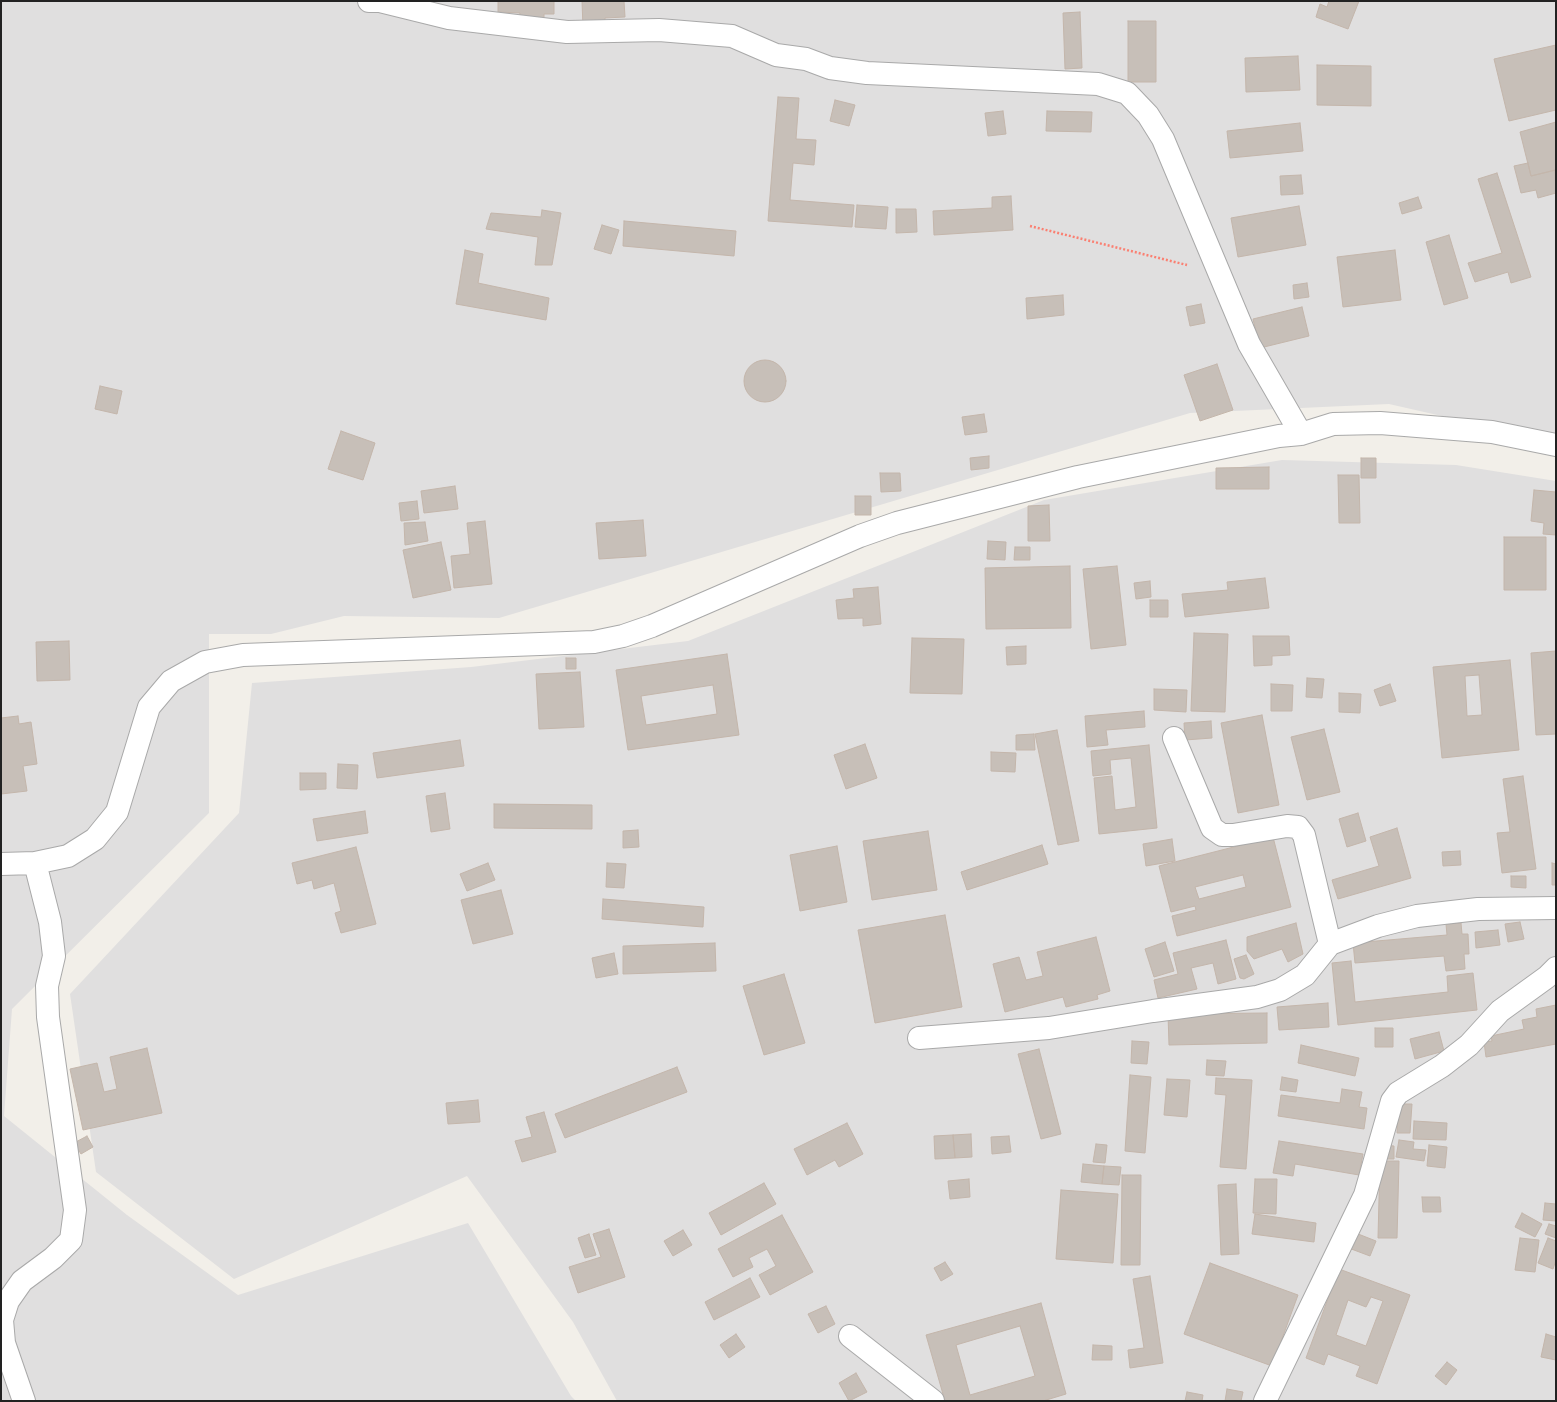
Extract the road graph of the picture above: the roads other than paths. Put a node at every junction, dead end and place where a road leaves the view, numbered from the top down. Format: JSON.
{"nodes":[{"id":1,"x":369,"y":1,"type":"edge"},
{"id":2,"x":1301,"y":434,"type":"junction"},
{"id":3,"x":1553,"y":439,"type":"edge"},
{"id":4,"x":1174,"y":738,"type":"dead end"},
{"id":5,"x":1,"y":864,"type":"edge"},
{"id":6,"x":35,"y":864,"type":"junction"},
{"id":7,"x":1556,"y":908,"type":"edge"},
{"id":8,"x":1330,"y":944,"type":"junction"},
{"id":9,"x":1556,"y":968,"type":"edge"},
{"id":10,"x":919,"y":1038,"type":"dead end"},
{"id":11,"x":850,"y":1336,"type":"dead end"},
{"id":12,"x":24,"y":1401,"type":"edge"},
{"id":13,"x":933,"y":1401,"type":"edge"},
{"id":14,"x":1265,"y":1401,"type":"edge"}],
"edges":[{"from":1,"to":2,"type":"street"},
{"from":2,"to":3,"type":"street"},
{"from":2,"to":6,"type":"street"},
{"from":4,"to":8,"type":"street"},
{"from":5,"to":6,"type":"street"},
{"from":6,"to":12,"type":"street"},
{"from":7,"to":8,"type":"street"},
{"from":8,"to":10,"type":"street"},
{"from":9,"to":14,"type":"street"},
{"from":11,"to":13,"type":"street"}]}
